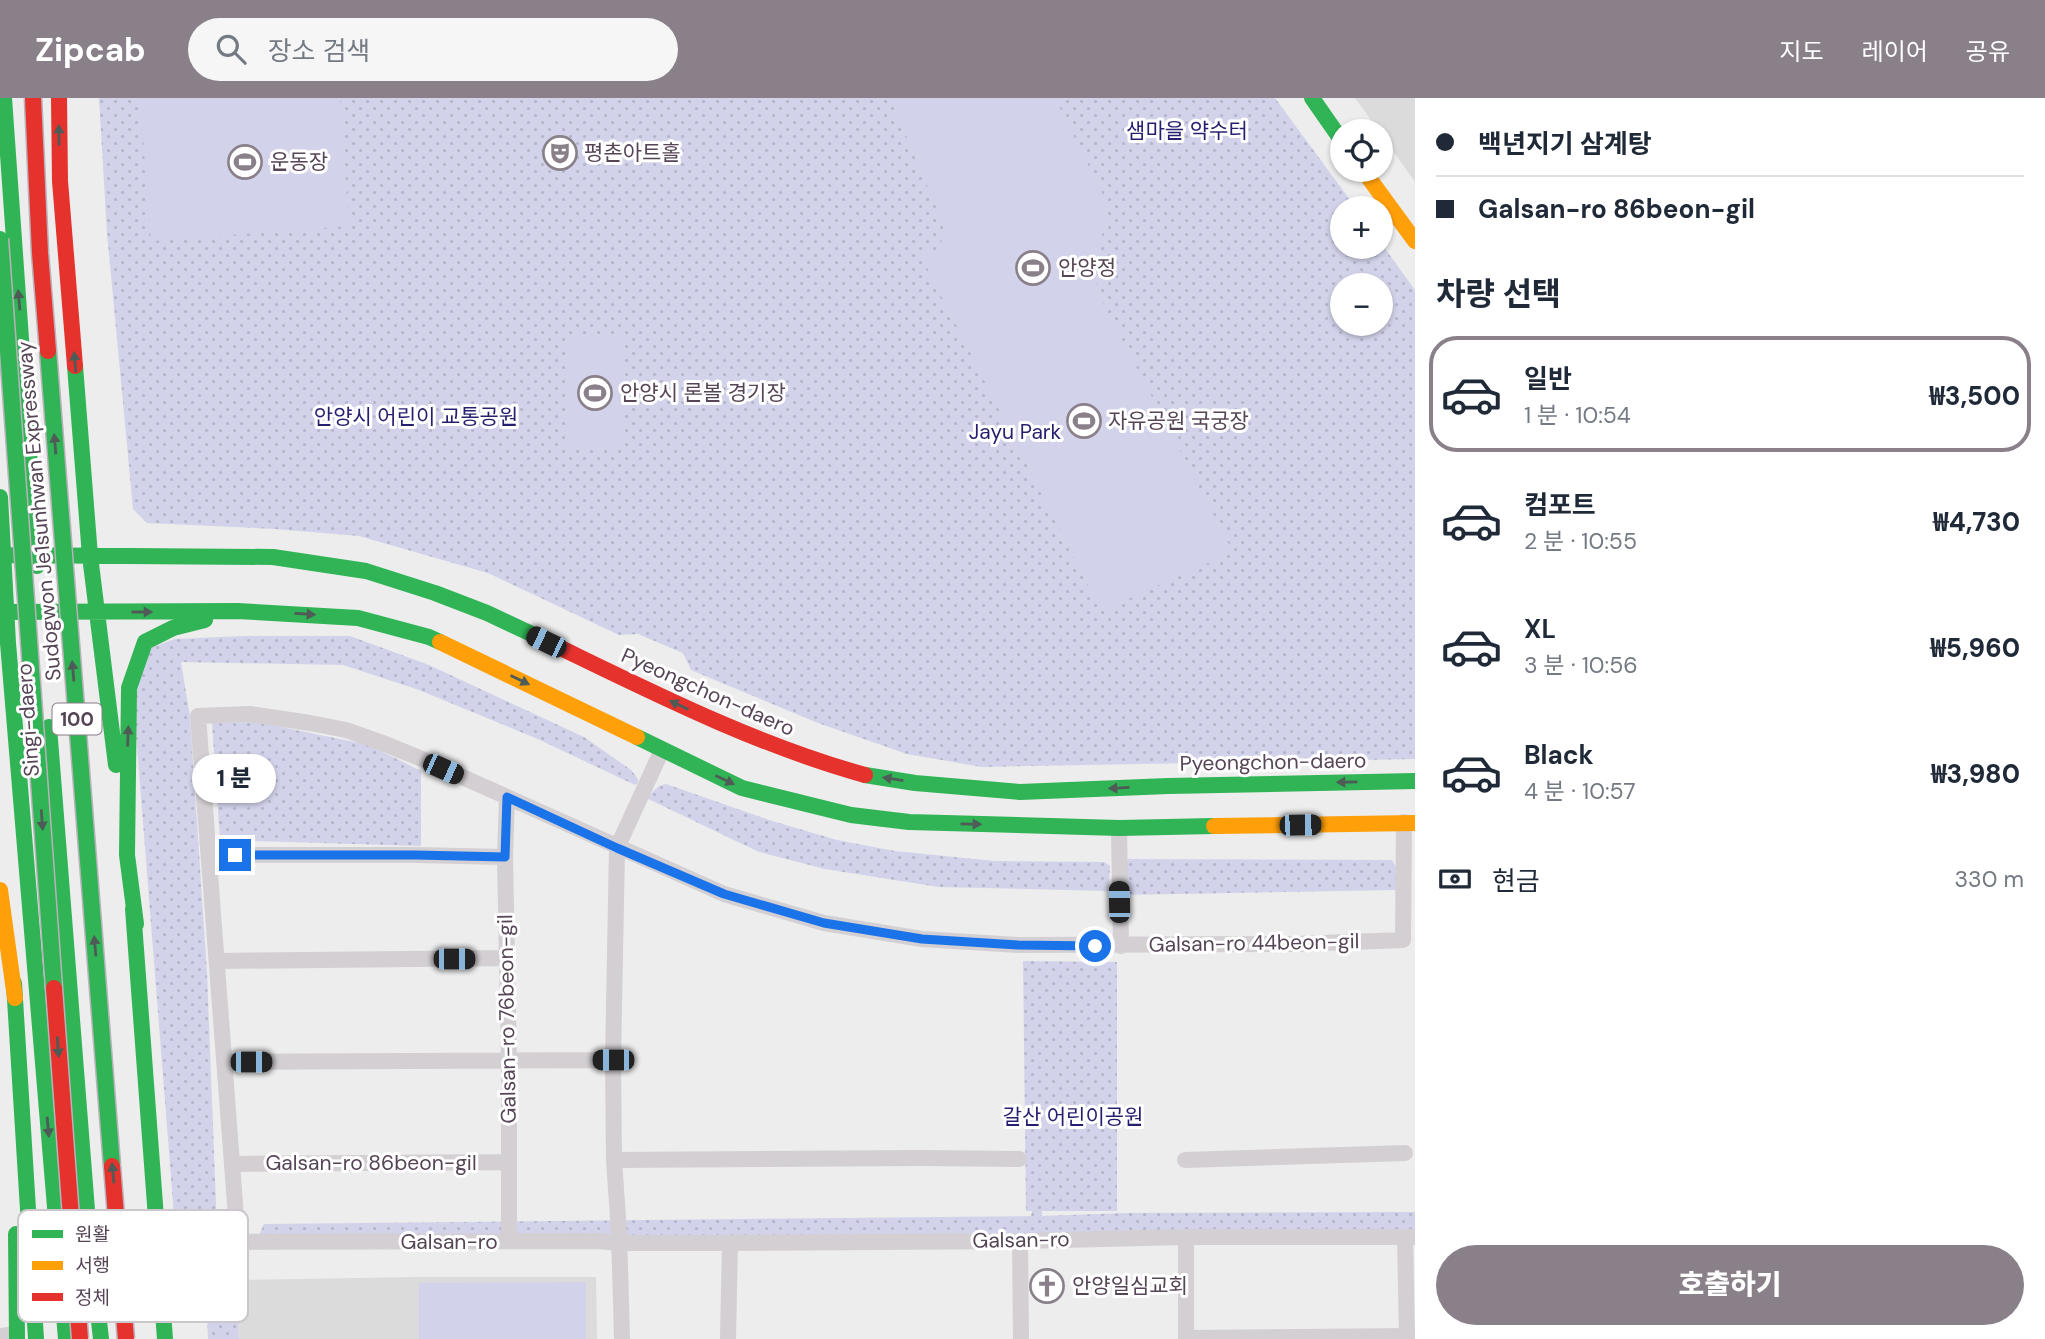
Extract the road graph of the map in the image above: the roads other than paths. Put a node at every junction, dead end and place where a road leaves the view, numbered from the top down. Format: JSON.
{"nodes":[{"id":1,"x":4,"y":98,"type":"edge"},
{"id":2,"x":31,"y":98,"type":"edge"},
{"id":3,"x":59,"y":98,"type":"edge"},
{"id":4,"x":1312,"y":98,"type":"edge"},
{"id":5,"x":1330,"y":124,"type":"edge"},
{"id":6,"x":1372,"y":182,"type":"edge"},
{"id":7,"x":0,"y":239,"type":"edge"},
{"id":8,"x":1415,"y":241,"type":"edge"},
{"id":9,"x":15,"y":256,"type":"junction"},
{"id":10,"x":22,"y":340,"type":"junction"},
{"id":11,"x":81,"y":436,"type":"junction"},
{"id":12,"x":0,"y":497,"type":"edge"},
{"id":13,"x":1,"y":554,"type":"edge"},
{"id":14,"x":36,"y":554,"type":"junction"},
{"id":15,"x":90,"y":555,"type":"junction"},
{"id":16,"x":97,"y":611,"type":"junction"},
{"id":17,"x":237,"y":611,"type":"junction"},
{"id":18,"x":3,"y":612,"type":"edge"},
{"id":19,"x":41,"y":612,"type":"junction"},
{"id":20,"x":9,"y":662,"type":"junction"},
{"id":21,"x":662,"y":750,"type":"junction"},
{"id":22,"x":1415,"y":781,"type":"edge"},
{"id":23,"x":507,"y":797,"type":"junction"},
{"id":24,"x":1410,"y":823,"type":"edge"},
{"id":25,"x":1119,"y":828,"type":"junction"},
{"id":26,"x":617,"y":848,"type":"junction"},
{"id":27,"x":127,"y":855,"type":"junction"},
{"id":28,"x":209,"y":855,"type":"junction"},
{"id":29,"x":505,"y":857,"type":"junction"},
{"id":30,"x":0,"y":890,"type":"edge"},
{"id":31,"x":134,"y":909,"type":"junction"},
{"id":32,"x":1121,"y":946,"type":"junction"},
{"id":33,"x":506,"y":958,"type":"junction"},
{"id":34,"x":218,"y":961,"type":"junction"},
{"id":35,"x":15,"y":983,"type":"junction"},
{"id":36,"x":613,"y":1060,"type":"junction"},
{"id":37,"x":226,"y":1062,"type":"junction"},
{"id":38,"x":509,"y":1062,"type":"junction"},
{"id":39,"x":1405,"y":1153,"type":"dead end"},
{"id":40,"x":1019,"y":1159,"type":"dead end"},
{"id":41,"x":614,"y":1160,"type":"junction"},
{"id":42,"x":1185,"y":1160,"type":"dead end"},
{"id":43,"x":509,"y":1162,"type":"junction"},
{"id":44,"x":233,"y":1164,"type":"junction"},
{"id":45,"x":27,"y":1210,"type":"edge"},
{"id":46,"x":55,"y":1210,"type":"edge"},
{"id":47,"x":71,"y":1210,"type":"edge"},
{"id":48,"x":87,"y":1210,"type":"edge"},
{"id":49,"x":116,"y":1210,"type":"edge"},
{"id":50,"x":155,"y":1210,"type":"edge"},
{"id":51,"x":167,"y":1210,"type":"edge"},
{"id":52,"x":236,"y":1210,"type":"edge"},
{"id":53,"x":1186,"y":1237,"type":"junction"},
{"id":54,"x":1410,"y":1237,"type":"edge"},
{"id":55,"x":509,"y":1241,"type":"junction"},
{"id":56,"x":1020,"y":1241,"type":"junction"},
{"id":57,"x":248,"y":1243,"type":"edge"},
{"id":58,"x":619,"y":1243,"type":"junction"},
{"id":59,"x":730,"y":1243,"type":"junction"},
{"id":60,"x":0,"y":1336,"type":"edge"},
{"id":61,"x":1411,"y":1336,"type":"edge"},
{"id":62,"x":17,"y":1337,"type":"edge"},
{"id":63,"x":1377,"y":1338,"type":"edge"},
{"id":64,"x":622,"y":1339,"type":"edge"},
{"id":65,"x":728,"y":1339,"type":"edge"},
{"id":66,"x":1021,"y":1339,"type":"edge"}],
"edges":[{"from":1,"to":9,"type":"main road","name":"Singi-daero"},
{"from":2,"to":9,"type":"main road"},
{"from":49,"to":2,"type":"main road","name":"Sudogwon Je1sunhwan Expressway","number":"100","one_way":true,"bridge":true},
{"from":11,"to":3,"type":"main road","one_way":true},
{"from":4,"to":5,"type":"main road"},
{"from":6,"to":8,"type":"main road"},
{"from":7,"to":47,"type":"main road","name":"Sudogwon Je1sunhwan Expressway","number":"100","one_way":true,"bridge":true},
{"from":10,"to":9,"type":"main road","name":"Singi-daero","one_way":true},
{"from":10,"to":11,"type":"main road"},
{"from":10,"to":14,"type":"main road","name":"Singi-daero"},
{"from":11,"to":15,"type":"main road"},
{"from":12,"to":13,"type":"main road","name":"Singi-daero"},
{"from":13,"to":14,"type":"main road","name":"Pyeongchon-daero"},
{"from":13,"to":18,"type":"main road","name":"Singi-daero"},
{"from":14,"to":15,"type":"main road","name":"Pyeongchon-daero"},
{"from":14,"to":19,"type":"main road","name":"Singi-daero"},
{"from":15,"to":16,"type":"main road"},
{"from":22,"to":15,"type":"main road","name":"Pyeongchon-daero","one_way":true},
{"from":16,"to":17,"type":"main road","one_way":true},
{"from":16,"to":19,"type":"main road"},
{"from":16,"to":27,"type":"main road"},
{"from":17,"to":21,"type":"main road","one_way":true},
{"from":27,"to":17,"type":"main road","one_way":true},
{"from":18,"to":19,"type":"main road"},
{"from":18,"to":20,"type":"main road","name":"Singi-daero"},
{"from":19,"to":48,"type":"main road","name":"Singi-daero"},
{"from":20,"to":35,"type":"main road"},
{"from":20,"to":46,"type":"main road","name":"Singi-daero","one_way":true},
{"from":21,"to":25,"type":"main road","one_way":true},
{"from":21,"to":26,"type":"street"},
{"from":23,"to":26,"type":"street"},
{"from":23,"to":28,"type":"street"},
{"from":23,"to":29,"type":"street","name":"Galsan-ro 76beon-gil"},
{"from":24,"to":25,"type":"main road"},
{"from":24,"to":32,"type":"street","name":"Galsan-ro 44beon-gil"},
{"from":25,"to":32,"type":"street"},
{"from":26,"to":32,"type":"street","name":"Galsan-ro 44beon-gil"},
{"from":26,"to":36,"type":"street"},
{"from":27,"to":31,"type":"main road"},
{"from":28,"to":29,"type":"street"},
{"from":28,"to":34,"type":"street"},
{"from":29,"to":33,"type":"street","name":"Galsan-ro 76beon-gil"},
{"from":30,"to":35,"type":"main road"},
{"from":31,"to":50,"type":"main road"},
{"from":31,"to":51,"type":"main road"},
{"from":33,"to":34,"type":"street"},
{"from":33,"to":38,"type":"street","name":"Galsan-ro 76beon-gil"},
{"from":34,"to":37,"type":"street"},
{"from":35,"to":45,"type":"main road"},
{"from":35,"to":62,"type":"main road"},
{"from":36,"to":38,"type":"street"},
{"from":36,"to":41,"type":"street"},
{"from":37,"to":38,"type":"street"},
{"from":37,"to":44,"type":"street"},
{"from":38,"to":43,"type":"street","name":"Galsan-ro 76beon-gil"},
{"from":39,"to":42,"type":"street"},
{"from":40,"to":41,"type":"street"},
{"from":41,"to":58,"type":"street"},
{"from":43,"to":44,"type":"street","name":"Galsan-ro 86beon-gil"},
{"from":43,"to":55,"type":"street","name":"Galsan-ro 76beon-gil"},
{"from":44,"to":52,"type":"street"},
{"from":53,"to":54,"type":"street","name":"Galsan-ro"},
{"from":53,"to":56,"type":"street","name":"Galsan-ro"},
{"from":53,"to":63,"type":"street"},
{"from":54,"to":61,"type":"street"},
{"from":55,"to":57,"type":"street","name":"Galsan-ro"},
{"from":55,"to":58,"type":"street","name":"Galsan-ro"},
{"from":56,"to":59,"type":"street","name":"Galsan-ro"},
{"from":56,"to":66,"type":"street"},
{"from":58,"to":59,"type":"street","name":"Galsan-ro"},
{"from":58,"to":64,"type":"street"},
{"from":59,"to":65,"type":"street"},
{"from":60,"to":62,"type":"street"},
{"from":61,"to":63,"type":"street"}]}
